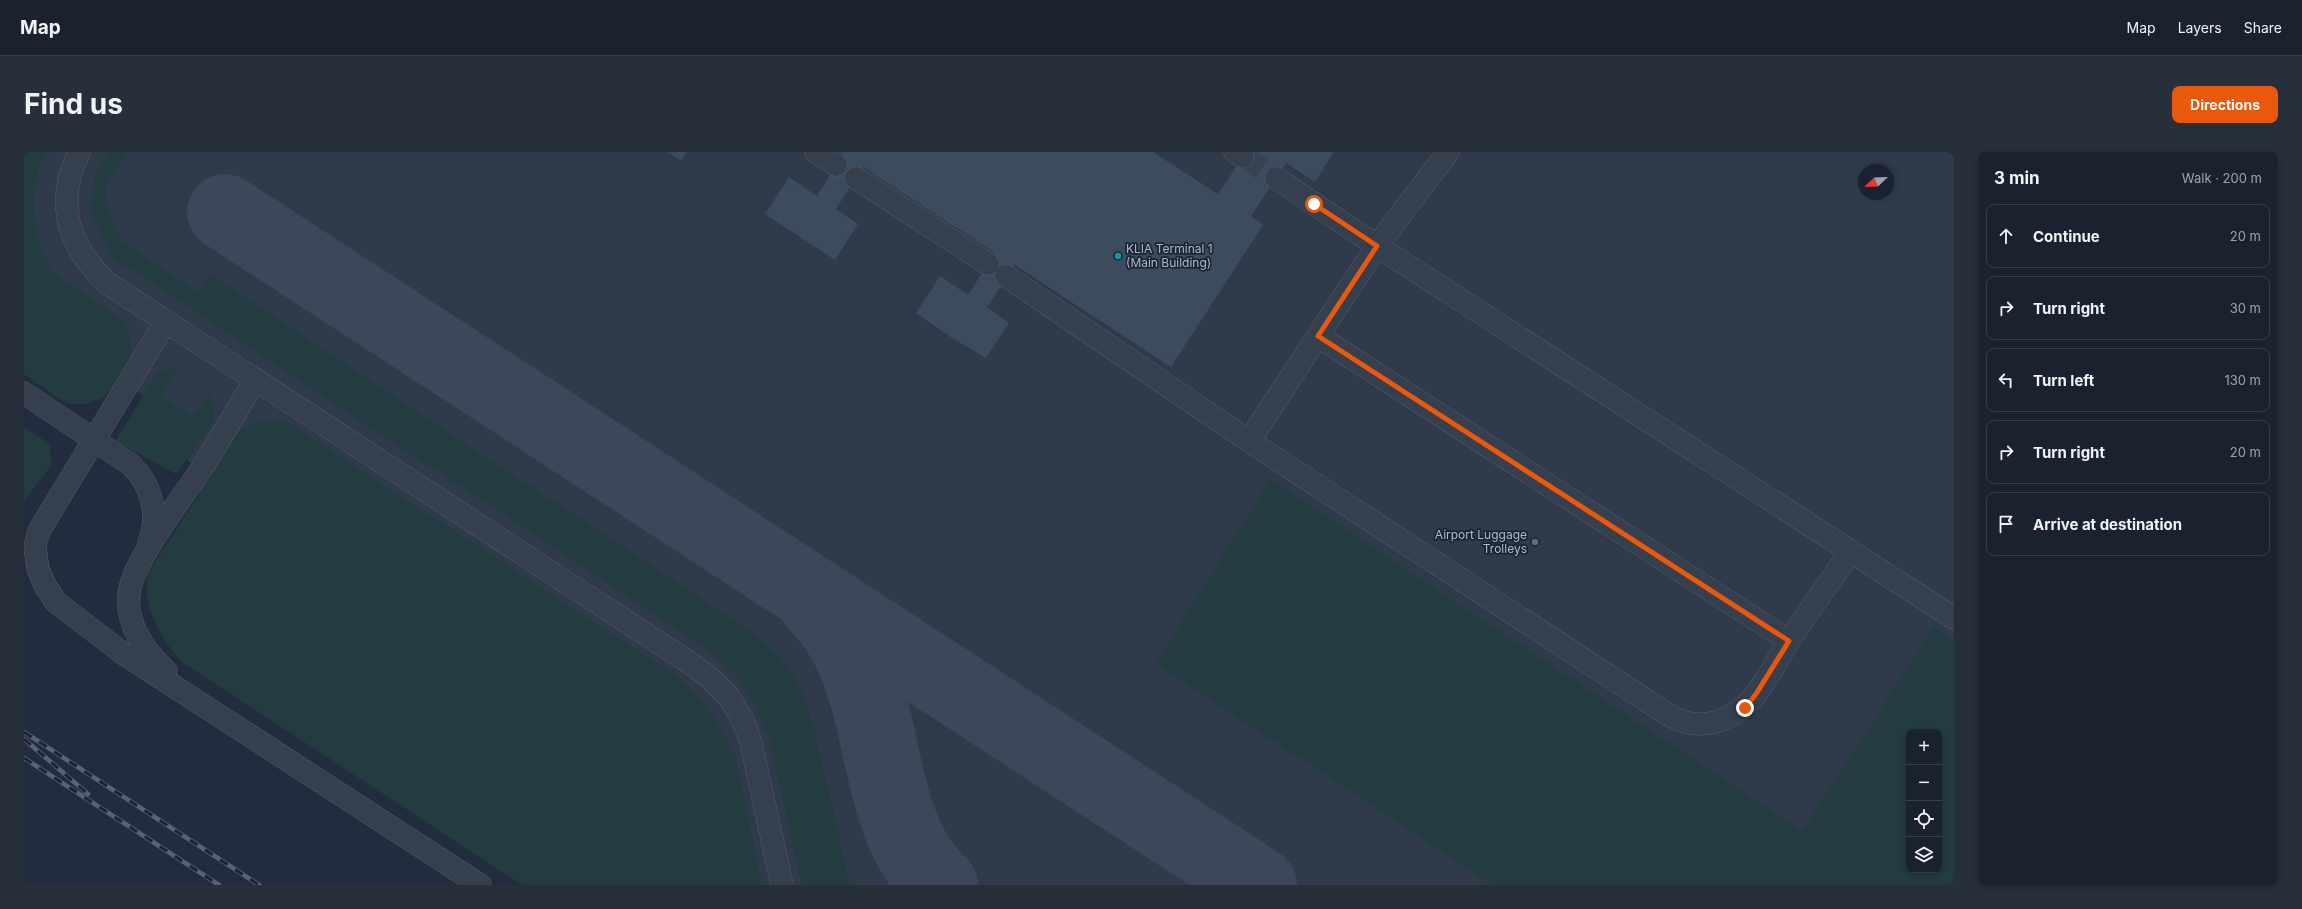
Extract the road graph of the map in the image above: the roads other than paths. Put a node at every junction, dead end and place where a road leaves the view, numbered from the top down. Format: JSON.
{"nodes":[{"id":1,"x":79,"y":152,"type":"edge"},
{"id":2,"x":816,"y":152,"type":"edge"},
{"id":3,"x":1448,"y":152,"type":"edge"},
{"id":4,"x":836,"y":165,"type":"dead end"},
{"id":5,"x":856,"y":178,"type":"dead end"},
{"id":6,"x":1276,"y":178,"type":"tunnel mouth"},
{"id":7,"x":1377,"y":246,"type":"junction"},
{"id":8,"x":988,"y":264,"type":"dead end"},
{"id":9,"x":1006,"y":276,"type":"dead end"},
{"id":10,"x":166,"y":321,"type":"junction"},
{"id":11,"x":1318,"y":336,"type":"junction"},
{"id":12,"x":255,"y":380,"type":"junction"},
{"id":13,"x":24,"y":393,"type":"edge"},
{"id":14,"x":95,"y":440,"type":"junction"},
{"id":15,"x":1249,"y":441,"type":"junction"},
{"id":16,"x":1851,"y":551,"type":"junction"},
{"id":17,"x":144,"y":555,"type":"junction"},
{"id":18,"x":1954,"y":618,"type":"edge"},
{"id":19,"x":1789,"y":641,"type":"junction"},
{"id":20,"x":188,"y":693,"type":"junction"},
{"id":21,"x":480,"y":885,"type":"edge"},
{"id":22,"x":782,"y":885,"type":"edge"}],
"edges":[{"from":1,"to":10,"type":"lane"},
{"from":2,"to":4,"type":"lane"},
{"from":3,"to":7,"type":"lane"},
{"from":5,"to":8,"type":"lane"},
{"from":6,"to":7,"type":"lane"},
{"from":7,"to":11,"type":"lane"},
{"from":7,"to":16,"type":"lane"},
{"from":9,"to":15,"type":"lane"},
{"from":10,"to":12,"type":"lane"},
{"from":10,"to":14,"type":"lane"},
{"from":11,"to":15,"type":"lane"},
{"from":11,"to":19,"type":"lane"},
{"from":12,"to":17,"type":"lane"},
{"from":12,"to":22,"type":"lane"},
{"from":13,"to":14,"type":"lane"},
{"from":14,"to":17,"type":"lane"},
{"from":14,"to":20,"type":"lane"},
{"from":15,"to":19,"type":"lane"},
{"from":16,"to":18,"type":"lane"},
{"from":16,"to":19,"type":"lane"},
{"from":17,"to":20,"type":"lane"},
{"from":20,"to":21,"type":"lane"}]}
